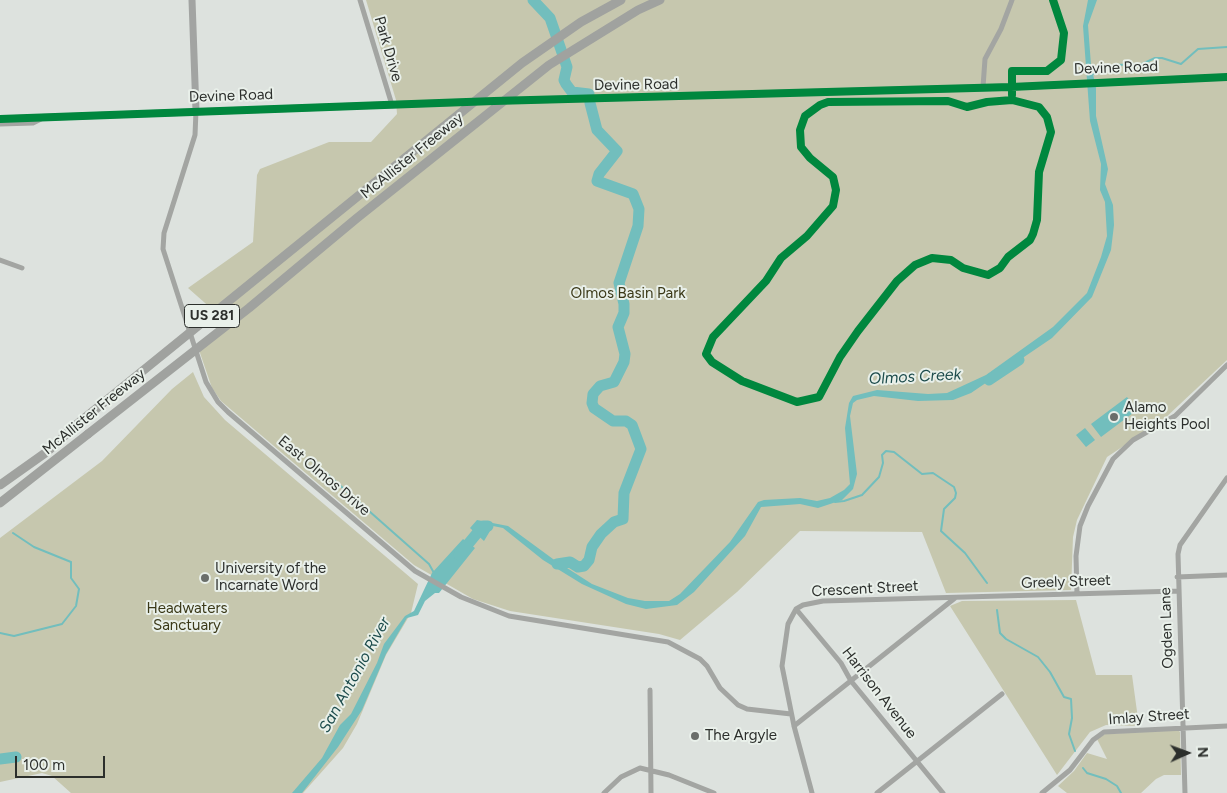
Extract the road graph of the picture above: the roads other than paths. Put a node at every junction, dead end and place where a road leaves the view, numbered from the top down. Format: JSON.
{"nodes":[{"id":1,"x":192,"y":0,"type":"edge"},
{"id":2,"x":360,"y":0,"type":"edge"},
{"id":3,"x":621,"y":0,"type":"edge"},
{"id":4,"x":660,"y":0,"type":"edge"},
{"id":5,"x":1012,"y":0,"type":"edge"},
{"id":6,"x":1227,"y":77,"type":"edge"},
{"id":7,"x":983,"y":87,"type":"junction"},
{"id":8,"x":392,"y":105,"type":"junction"},
{"id":9,"x":196,"y":111,"type":"junction"},
{"id":10,"x":46,"y":117,"type":"junction"},
{"id":11,"x":0,"y":119,"type":"edge"},
{"id":12,"x":0,"y":124,"type":"edge"},
{"id":13,"x":0,"y":260,"type":"edge"},
{"id":14,"x":22,"y":268,"type":"dead end"},
{"id":15,"x":1227,"y":365,"type":"edge"},
{"id":16,"x":27,"y":466,"type":"junction"},
{"id":17,"x":47,"y":468,"type":"junction"},
{"id":18,"x":1227,"y":478,"type":"edge"},
{"id":19,"x":0,"y":479,"type":"edge"},
{"id":20,"x":0,"y":485,"type":"edge"},
{"id":21,"x":0,"y":503,"type":"edge"},
{"id":22,"x":0,"y":508,"type":"edge"},
{"id":23,"x":1227,"y":575,"type":"edge"},
{"id":24,"x":1177,"y":578,"type":"junction"},
{"id":25,"x":1178,"y":591,"type":"junction"},
{"id":26,"x":1077,"y":594,"type":"junction"},
{"id":27,"x":955,"y":598,"type":"junction"},
{"id":28,"x":796,"y":609,"type":"junction"},
{"id":29,"x":851,"y":682,"type":"junction"},
{"id":30,"x":650,"y":690,"type":"dead end"},
{"id":31,"x":1002,"y":694,"type":"dead end"},
{"id":32,"x":791,"y":714,"type":"junction"},
{"id":33,"x":794,"y":726,"type":"junction"},
{"id":34,"x":1227,"y":726,"type":"edge"},
{"id":35,"x":1183,"y":727,"type":"junction"},
{"id":36,"x":917,"y":761,"type":"junction"},
{"id":37,"x":651,"y":771,"type":"junction"},
{"id":38,"x":604,"y":793,"type":"edge"},
{"id":39,"x":651,"y":793,"type":"edge"},
{"id":40,"x":714,"y":793,"type":"edge"},
{"id":41,"x":812,"y":793,"type":"edge"},
{"id":42,"x":877,"y":793,"type":"edge"},
{"id":43,"x":943,"y":793,"type":"edge"},
{"id":44,"x":1042,"y":793,"type":"edge"},
{"id":45,"x":1185,"y":793,"type":"edge"}],
"edges":[{"from":1,"to":9,"type":"street","name":"East Olmos Drive"},
{"from":2,"to":8,"type":"street","name":"Park Drive"},
{"from":3,"to":16,"type":"highway","name":"McAllister Freeway","number":"US 281","bridge":true},
{"from":4,"to":17,"type":"highway","name":"McAllister Freeway","number":"US 281","bridge":true},
{"from":5,"to":7,"type":"street"},
{"from":6,"to":7,"type":"street","name":"Devine Road"},
{"from":7,"to":8,"type":"street","name":"Devine Road"},
{"from":8,"to":9,"type":"street","name":"Devine Road"},
{"from":9,"to":10,"type":"street","name":"Devine Road"},
{"from":9,"to":32,"type":"street","name":"East Olmos Drive"},
{"from":10,"to":11,"type":"street","name":"Devine Road"},
{"from":10,"to":12,"type":"street","name":"Devine Road"},
{"from":13,"to":14,"type":"street"},
{"from":15,"to":26,"type":"street"},
{"from":16,"to":19,"type":"highway"},
{"from":16,"to":20,"type":"highway","name":"McAllister Freeway","number":"US 281"},
{"from":17,"to":21,"type":"highway","name":"McAllister Freeway","number":"US 281"},
{"from":17,"to":22,"type":"highway"},
{"from":18,"to":24,"type":"street","name":"Ogden Lane"},
{"from":23,"to":24,"type":"street"},
{"from":24,"to":25,"type":"street","name":"Ogden Lane"},
{"from":25,"to":26,"type":"street","name":"Greely Street"},
{"from":25,"to":35,"type":"street","name":"Ogden Lane"},
{"from":26,"to":27,"type":"street","name":"Greely Street"},
{"from":27,"to":28,"type":"street","name":"Crescent Street"},
{"from":27,"to":29,"type":"street"},
{"from":28,"to":29,"type":"street","name":"Harrison Avenue"},
{"from":28,"to":32,"type":"street","name":"Crescent Street"},
{"from":29,"to":33,"type":"street"},
{"from":29,"to":36,"type":"street","name":"Harrison Avenue"},
{"from":30,"to":37,"type":"street"},
{"from":31,"to":36,"type":"street"},
{"from":32,"to":33,"type":"street","name":"Crescent Street"},
{"from":33,"to":41,"type":"street"},
{"from":34,"to":35,"type":"street","name":"Imlay Street"},
{"from":35,"to":44,"type":"street","name":"Imlay Street"},
{"from":35,"to":45,"type":"street","name":"Ogden Lane"},
{"from":36,"to":42,"type":"street"},
{"from":36,"to":43,"type":"street","name":"Harrison Avenue"},
{"from":37,"to":38,"type":"street"},
{"from":37,"to":39,"type":"street"},
{"from":37,"to":40,"type":"street"}]}
